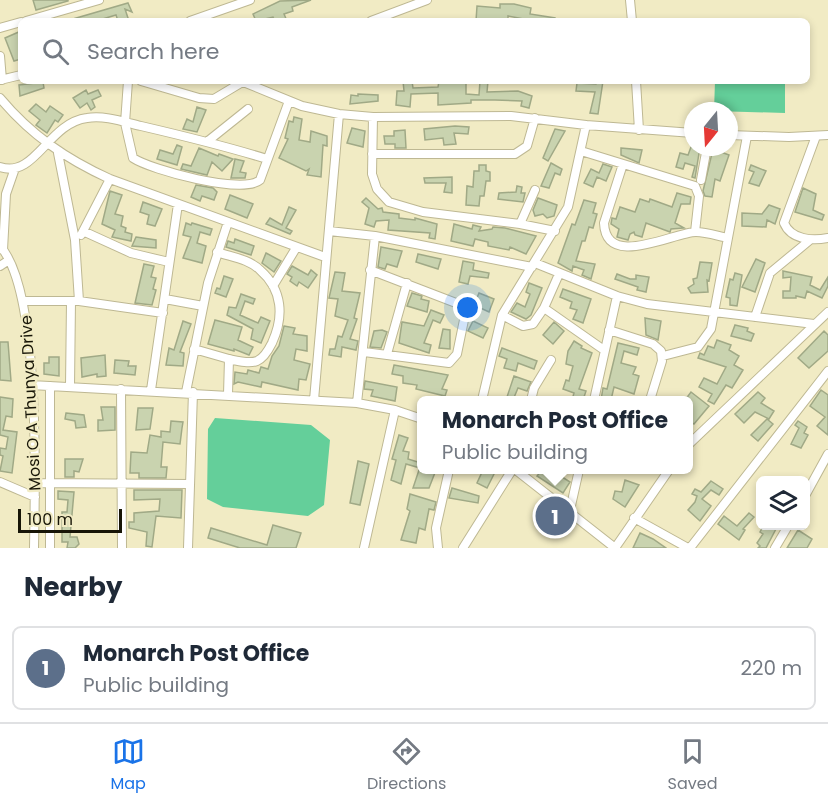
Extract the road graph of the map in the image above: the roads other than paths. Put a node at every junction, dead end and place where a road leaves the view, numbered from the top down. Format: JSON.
{"nodes":[{"id":1,"x":99,"y":0,"type":"edge"},
{"id":2,"x":250,"y":0,"type":"edge"},
{"id":3,"x":427,"y":0,"type":"edge"},
{"id":4,"x":630,"y":0,"type":"edge"},
{"id":5,"x":36,"y":18,"type":"edge"},
{"id":6,"x":199,"y":18,"type":"edge"},
{"id":7,"x":379,"y":18,"type":"edge"},
{"id":8,"x":632,"y":18,"type":"edge"},
{"id":9,"x":18,"y":23,"type":"edge"},
{"id":10,"x":0,"y":28,"type":"edge"},
{"id":11,"x":0,"y":56,"type":"edge"},
{"id":12,"x":18,"y":76,"type":"edge"},
{"id":13,"x":1,"y":80,"type":"edge"},
{"id":14,"x":128,"y":84,"type":"edge"},
{"id":15,"x":151,"y":84,"type":"edge"},
{"id":16,"x":237,"y":84,"type":"edge"},
{"id":17,"x":249,"y":84,"type":"edge"},
{"id":18,"x":636,"y":84,"type":"edge"},
{"id":19,"x":0,"y":98,"type":"edge"},
{"id":20,"x":288,"y":101,"type":"junction"},
{"id":21,"x":248,"y":109,"type":"dead end"},
{"id":22,"x":339,"y":114,"type":"junction"},
{"id":23,"x":373,"y":117,"type":"junction"},
{"id":24,"x":535,"y":118,"type":"junction"},
{"id":25,"x":125,"y":123,"type":"junction"},
{"id":26,"x":586,"y":125,"type":"junction"},
{"id":27,"x":639,"y":130,"type":"junction"},
{"id":28,"x":684,"y":132,"type":"edge"},
{"id":29,"x":828,"y":135,"type":"edge"},
{"id":30,"x":738,"y":136,"type":"edge"},
{"id":31,"x":747,"y":136,"type":"junction"},
{"id":32,"x":816,"y":136,"type":"junction"},
{"id":33,"x":208,"y":141,"type":"junction"},
{"id":34,"x":46,"y":143,"type":"junction"},
{"id":35,"x":581,"y":151,"type":"junction"},
{"id":36,"x":58,"y":153,"type":"junction"},
{"id":37,"x":372,"y":154,"type":"junction"},
{"id":38,"x":705,"y":156,"type":"edge"},
{"id":39,"x":267,"y":159,"type":"junction"},
{"id":40,"x":623,"y":164,"type":"junction"},
{"id":41,"x":0,"y":167,"type":"edge"},
{"id":42,"x":14,"y":171,"type":"junction"},
{"id":43,"x":110,"y":179,"type":"junction"},
{"id":44,"x":701,"y":180,"type":"dead end"},
{"id":45,"x":535,"y":190,"type":"dead end"},
{"id":46,"x":178,"y":204,"type":"junction"},
{"id":47,"x":228,"y":222,"type":"junction"},
{"id":48,"x":520,"y":224,"type":"junction"},
{"id":49,"x":329,"y":231,"type":"junction"},
{"id":50,"x":555,"y":231,"type":"junction"},
{"id":51,"x":85,"y":232,"type":"junction"},
{"id":52,"x":695,"y":232,"type":"junction"},
{"id":53,"x":375,"y":236,"type":"junction"},
{"id":54,"x":728,"y":238,"type":"junction"},
{"id":55,"x":828,"y":238,"type":"edge"},
{"id":56,"x":75,"y":240,"type":"junction"},
{"id":57,"x":810,"y":240,"type":"junction"},
{"id":58,"x":2,"y":248,"type":"edge"},
{"id":59,"x":296,"y":248,"type":"junction"},
{"id":60,"x":217,"y":252,"type":"junction"},
{"id":61,"x":325,"y":257,"type":"junction"},
{"id":62,"x":9,"y":260,"type":"junction"},
{"id":63,"x":169,"y":262,"type":"junction"},
{"id":64,"x":533,"y":265,"type":"junction"},
{"id":65,"x":0,"y":266,"type":"edge"},
{"id":66,"x":370,"y":270,"type":"junction"},
{"id":67,"x":559,"y":274,"type":"junction"},
{"id":68,"x":406,"y":283,"type":"junction"},
{"id":69,"x":273,"y":286,"type":"junction"},
{"id":70,"x":617,"y":296,"type":"junction"},
{"id":71,"x":165,"y":298,"type":"junction"},
{"id":72,"x":24,"y":301,"type":"junction"},
{"id":73,"x":75,"y":301,"type":"junction"},
{"id":74,"x":203,"y":306,"type":"junction"},
{"id":75,"x":544,"y":308,"type":"junction"},
{"id":76,"x":163,"y":313,"type":"junction"},
{"id":77,"x":716,"y":314,"type":"junction"},
{"id":78,"x":502,"y":315,"type":"junction"},
{"id":79,"x":755,"y":317,"type":"junction"},
{"id":80,"x":826,"y":317,"type":"edge"},
{"id":81,"x":814,"y":324,"type":"junction"},
{"id":82,"x":609,"y":330,"type":"junction"},
{"id":83,"x":194,"y":350,"type":"junction"},
{"id":84,"x":604,"y":350,"type":"junction"},
{"id":85,"x":364,"y":352,"type":"junction"},
{"id":86,"x":387,"y":354,"type":"junction"},
{"id":87,"x":663,"y":356,"type":"junction"},
{"id":88,"x":229,"y":359,"type":"junction"},
{"id":89,"x":551,"y":360,"type":"dead end"},
{"id":90,"x":828,"y":371,"type":"edge"},
{"id":91,"x":31,"y":385,"type":"junction"},
{"id":92,"x":50,"y":386,"type":"junction"},
{"id":93,"x":70,"y":387,"type":"junction"},
{"id":94,"x":122,"y":389,"type":"junction"},
{"id":95,"x":151,"y":390,"type":"junction"},
{"id":96,"x":189,"y":392,"type":"junction"},
{"id":97,"x":228,"y":394,"type":"junction"},
{"id":98,"x":483,"y":396,"type":"edge"},
{"id":99,"x":532,"y":396,"type":"edge"},
{"id":100,"x":595,"y":396,"type":"edge"},
{"id":101,"x":651,"y":396,"type":"edge"},
{"id":102,"x":314,"y":400,"type":"junction"},
{"id":103,"x":357,"y":403,"type":"junction"},
{"id":104,"x":395,"y":410,"type":"junction"},
{"id":105,"x":417,"y":417,"type":"edge"},
{"id":106,"x":693,"y":433,"type":"edge"},
{"id":107,"x":828,"y":454,"type":"edge"},
{"id":108,"x":448,"y":474,"type":"edge"},
{"id":109,"x":511,"y":474,"type":"edge"},
{"id":110,"x":520,"y":474,"type":"edge"},
{"id":111,"x":578,"y":474,"type":"edge"},
{"id":112,"x":666,"y":474,"type":"edge"},
{"id":113,"x":0,"y":482,"type":"edge"},
{"id":114,"x":35,"y":483,"type":"junction"},
{"id":115,"x":50,"y":483,"type":"junction"},
{"id":116,"x":190,"y":483,"type":"junction"},
{"id":117,"x":123,"y":484,"type":"junction"},
{"id":118,"x":810,"y":487,"type":"edge"},
{"id":119,"x":35,"y":497,"type":"junction"},
{"id":120,"x":570,"y":510,"type":"junction"},
{"id":121,"x":634,"y":518,"type":"junction"},
{"id":122,"x":785,"y":530,"type":"edge"},
{"id":123,"x":34,"y":548,"type":"edge"},
{"id":124,"x":50,"y":548,"type":"edge"},
{"id":125,"x":122,"y":548,"type":"edge"},
{"id":126,"x":188,"y":548,"type":"edge"},
{"id":127,"x":364,"y":548,"type":"edge"},
{"id":128,"x":438,"y":548,"type":"edge"},
{"id":129,"x":463,"y":548,"type":"edge"},
{"id":130,"x":689,"y":548,"type":"edge"},
{"id":131,"x":775,"y":548,"type":"edge"}],
"edges":[{"from":1,"to":5,"type":"street"},
{"from":2,"to":6,"type":"street"},
{"from":3,"to":7,"type":"street"},
{"from":4,"to":8,"type":"street"},
{"from":9,"to":10,"type":"street"},
{"from":11,"to":13,"type":"street"},
{"from":12,"to":13,"type":"street"},
{"from":14,"to":25,"type":"street"},
{"from":15,"to":16,"type":"street"},
{"from":17,"to":20,"type":"street"},
{"from":18,"to":27,"type":"street"},
{"from":19,"to":34,"type":"street"},
{"from":20,"to":22,"type":"street"},
{"from":20,"to":39,"type":"street"},
{"from":21,"to":33,"type":"street"},
{"from":22,"to":23,"type":"street"},
{"from":22,"to":49,"type":"street"},
{"from":23,"to":24,"type":"street"},
{"from":23,"to":37,"type":"street"},
{"from":24,"to":26,"type":"street"},
{"from":24,"to":37,"type":"street"},
{"from":25,"to":33,"type":"street"},
{"from":25,"to":34,"type":"street"},
{"from":25,"to":39,"type":"street"},
{"from":26,"to":27,"type":"street"},
{"from":26,"to":35,"type":"street"},
{"from":27,"to":28,"type":"street"},
{"from":29,"to":32,"type":"street"},
{"from":30,"to":31,"type":"street"},
{"from":31,"to":32,"type":"street"},
{"from":31,"to":54,"type":"street"},
{"from":32,"to":57,"type":"street"},
{"from":33,"to":39,"type":"street"},
{"from":34,"to":36,"type":"street"},
{"from":34,"to":42,"type":"street"},
{"from":35,"to":40,"type":"street"},
{"from":35,"to":50,"type":"street"},
{"from":36,"to":43,"type":"street"},
{"from":36,"to":56,"type":"street"},
{"from":37,"to":48,"type":"street"},
{"from":38,"to":44,"type":"street"},
{"from":40,"to":52,"type":"street"},
{"from":40,"to":52,"type":"street"},
{"from":41,"to":42,"type":"street"},
{"from":42,"to":58,"type":"street"},
{"from":43,"to":46,"type":"street"},
{"from":43,"to":51,"type":"street"},
{"from":45,"to":48,"type":"street"},
{"from":46,"to":47,"type":"street"},
{"from":46,"to":63,"type":"street"},
{"from":47,"to":59,"type":"street"},
{"from":47,"to":60,"type":"street"},
{"from":48,"to":50,"type":"street"},
{"from":49,"to":53,"type":"street"},
{"from":49,"to":61,"type":"street"},
{"from":50,"to":64,"type":"street"},
{"from":51,"to":56,"type":"street"},
{"from":51,"to":63,"type":"street"},
{"from":52,"to":54,"type":"street"},
{"from":53,"to":64,"type":"street"},
{"from":53,"to":66,"type":"street"},
{"from":54,"to":77,"type":"street"},
{"from":55,"to":57,"type":"street"},
{"from":56,"to":73,"type":"street"},
{"from":57,"to":79,"type":"street"},
{"from":58,"to":62,"type":"street","name":"Mosi O A Thunya Drive"},
{"from":59,"to":61,"type":"street"},
{"from":59,"to":69,"type":"street"},
{"from":60,"to":69,"type":"street"},
{"from":60,"to":74,"type":"street"},
{"from":61,"to":102,"type":"street"},
{"from":62,"to":65,"type":"street"},
{"from":62,"to":72,"type":"street","name":"Mosi O A Thunya Drive"},
{"from":63,"to":71,"type":"street"},
{"from":64,"to":67,"type":"street"},
{"from":64,"to":78,"type":"street"},
{"from":66,"to":68,"type":"street"},
{"from":66,"to":85,"type":"street"},
{"from":67,"to":70,"type":"street"},
{"from":67,"to":75,"type":"street"},
{"from":68,"to":86,"type":"street"},
{"from":68,"to":86,"type":"street"},
{"from":69,"to":88,"type":"street"},
{"from":70,"to":77,"type":"street"},
{"from":70,"to":82,"type":"street"},
{"from":71,"to":74,"type":"street"},
{"from":71,"to":76,"type":"street"},
{"from":72,"to":73,"type":"street"},
{"from":72,"to":91,"type":"street","name":"Mosi O A Thunya Drive"},
{"from":73,"to":76,"type":"street"},
{"from":73,"to":93,"type":"street"},
{"from":74,"to":83,"type":"street"},
{"from":75,"to":78,"type":"street"},
{"from":75,"to":84,"type":"street"},
{"from":76,"to":95,"type":"street"},
{"from":77,"to":79,"type":"street"},
{"from":77,"to":87,"type":"street"},
{"from":78,"to":98,"type":"street"},
{"from":79,"to":81,"type":"street"},
{"from":80,"to":81,"type":"street"},
{"from":81,"to":106,"type":"street"},
{"from":82,"to":84,"type":"street"},
{"from":82,"to":87,"type":"street"},
{"from":83,"to":88,"type":"street"},
{"from":83,"to":96,"type":"street"},
{"from":84,"to":100,"type":"street"},
{"from":85,"to":86,"type":"street"},
{"from":85,"to":103,"type":"street"},
{"from":87,"to":101,"type":"street"},
{"from":88,"to":97,"type":"street"},
{"from":89,"to":99,"type":"street"},
{"from":90,"to":130,"type":"street"},
{"from":91,"to":92,"type":"street"},
{"from":91,"to":114,"type":"street","name":"Mosi O A Thunya Drive"},
{"from":92,"to":93,"type":"street"},
{"from":92,"to":115,"type":"street"},
{"from":93,"to":94,"type":"street"},
{"from":94,"to":95,"type":"street"},
{"from":94,"to":117,"type":"street"},
{"from":95,"to":96,"type":"street"},
{"from":96,"to":97,"type":"street"},
{"from":96,"to":116,"type":"street"},
{"from":97,"to":102,"type":"street"},
{"from":102,"to":103,"type":"street"},
{"from":103,"to":104,"type":"street"},
{"from":104,"to":105,"type":"street"},
{"from":104,"to":127,"type":"street"},
{"from":107,"to":118,"type":"street"},
{"from":108,"to":128,"type":"street"},
{"from":109,"to":129,"type":"street"},
{"from":110,"to":120,"type":"street"},
{"from":111,"to":120,"type":"street"},
{"from":112,"to":121,"type":"street"},
{"from":113,"to":119,"type":"street"},
{"from":114,"to":115,"type":"street"},
{"from":114,"to":119,"type":"street","name":"Mosi O A Thunya Drive"},
{"from":115,"to":117,"type":"street"},
{"from":115,"to":124,"type":"street"},
{"from":116,"to":117,"type":"street"},
{"from":116,"to":126,"type":"street"},
{"from":117,"to":125,"type":"street"},
{"from":119,"to":123,"type":"street","name":"Mosi O A Thunya Drive"},
{"from":120,"to":121,"type":"street"},
{"from":121,"to":130,"type":"street"},
{"from":122,"to":131,"type":"street"}]}
